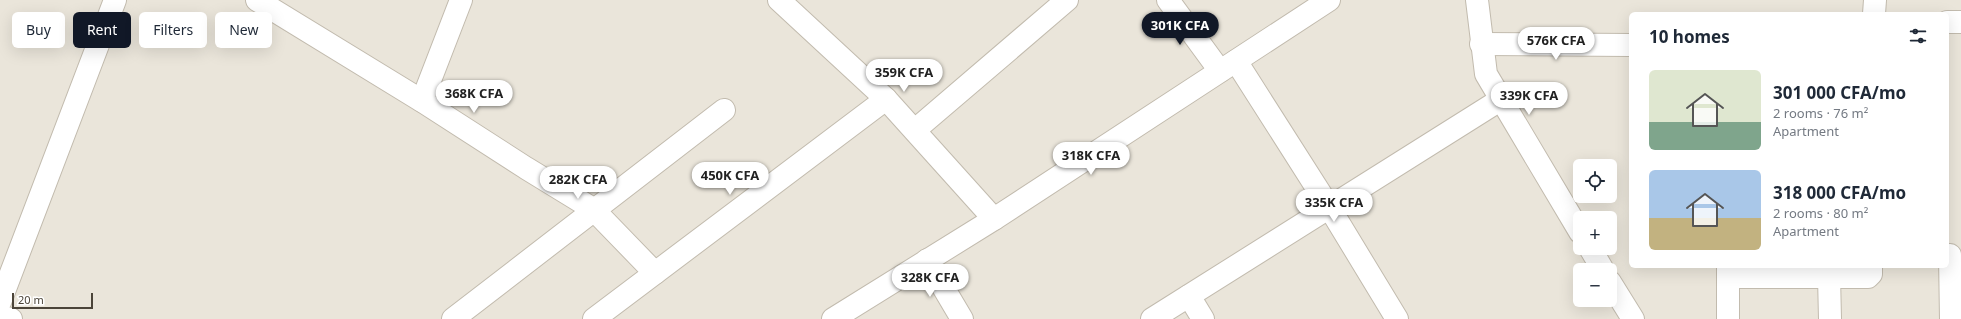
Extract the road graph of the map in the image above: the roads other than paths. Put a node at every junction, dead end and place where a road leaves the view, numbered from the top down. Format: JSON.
{"nodes":[{"id":1,"x":115,"y":0,"type":"edge"},
{"id":2,"x":257,"y":0,"type":"edge"},
{"id":3,"x":461,"y":0,"type":"edge"},
{"id":4,"x":779,"y":0,"type":"edge"},
{"id":5,"x":1067,"y":0,"type":"edge"},
{"id":6,"x":1168,"y":0,"type":"edge"},
{"id":7,"x":1329,"y":0,"type":"edge"},
{"id":8,"x":1477,"y":0,"type":"edge"},
{"id":9,"x":1875,"y":0,"type":"edge"},
{"id":10,"x":1874,"y":12,"type":"edge"},
{"id":11,"x":1949,"y":22,"type":"edge"},
{"id":12,"x":1961,"y":22,"type":"edge"},
{"id":13,"x":1481,"y":44,"type":"junction"},
{"id":14,"x":1629,"y":44,"type":"edge"},
{"id":15,"x":1228,"y":66,"type":"junction"},
{"id":16,"x":886,"y":99,"type":"junction"},
{"id":17,"x":1500,"y":100,"type":"junction"},
{"id":18,"x":422,"y":101,"type":"junction"},
{"id":19,"x":724,"y":110,"type":"dead end"},
{"id":20,"x":915,"y":130,"type":"junction"},
{"id":21,"x":1329,"y":207,"type":"junction"},
{"id":22,"x":594,"y":209,"type":"junction"},
{"id":23,"x":994,"y":219,"type":"junction"},
{"id":24,"x":1573,"y":220,"type":"edge"},
{"id":25,"x":1953,"y":255,"type":"edge"},
{"id":26,"x":927,"y":260,"type":"junction"},
{"id":27,"x":1871,"y":268,"type":"edge"},
{"id":28,"x":1728,"y":272,"type":"edge"},
{"id":29,"x":656,"y":273,"type":"junction"},
{"id":30,"x":1829,"y":276,"type":"junction"},
{"id":31,"x":1617,"y":293,"type":"edge"},
{"id":32,"x":1189,"y":296,"type":"junction"},
{"id":33,"x":0,"y":302,"type":"edge"},
{"id":34,"x":0,"y":316,"type":"edge"},
{"id":35,"x":11,"y":319,"type":"edge"},
{"id":36,"x":453,"y":319,"type":"edge"},
{"id":37,"x":594,"y":319,"type":"edge"},
{"id":38,"x":833,"y":319,"type":"edge"},
{"id":39,"x":962,"y":319,"type":"edge"},
{"id":40,"x":1152,"y":319,"type":"edge"},
{"id":41,"x":1203,"y":319,"type":"edge"},
{"id":42,"x":1397,"y":319,"type":"edge"},
{"id":43,"x":1633,"y":319,"type":"edge"},
{"id":44,"x":1728,"y":319,"type":"edge"},
{"id":45,"x":1830,"y":319,"type":"edge"},
{"id":46,"x":1950,"y":319,"type":"edge"}],
"edges":[{"from":1,"to":33,"type":"street"},
{"from":2,"to":18,"type":"street"},
{"from":3,"to":18,"type":"street"},
{"from":4,"to":16,"type":"street"},
{"from":5,"to":20,"type":"street"},
{"from":6,"to":15,"type":"street"},
{"from":7,"to":15,"type":"street"},
{"from":8,"to":13,"type":"street"},
{"from":9,"to":10,"type":"street"},
{"from":11,"to":12,"type":"street"},
{"from":13,"to":14,"type":"street"},
{"from":13,"to":17,"type":"street"},
{"from":15,"to":21,"type":"street"},
{"from":15,"to":23,"type":"street"},
{"from":16,"to":20,"type":"street"},
{"from":16,"to":29,"type":"street"},
{"from":17,"to":21,"type":"street"},
{"from":17,"to":24,"type":"street"},
{"from":18,"to":22,"type":"street"},
{"from":19,"to":22,"type":"street"},
{"from":20,"to":23,"type":"street"},
{"from":21,"to":32,"type":"street"},
{"from":21,"to":42,"type":"street"},
{"from":22,"to":29,"type":"street"},
{"from":22,"to":36,"type":"street"},
{"from":23,"to":26,"type":"street"},
{"from":25,"to":46,"type":"street"},
{"from":26,"to":38,"type":"street"},
{"from":26,"to":39,"type":"street"},
{"from":27,"to":30,"type":"street"},
{"from":28,"to":30,"type":"street"},
{"from":28,"to":44,"type":"street"},
{"from":29,"to":37,"type":"street"},
{"from":30,"to":45,"type":"street"},
{"from":31,"to":43,"type":"street"},
{"from":32,"to":40,"type":"street"},
{"from":32,"to":41,"type":"street"},
{"from":34,"to":35,"type":"street"}]}
